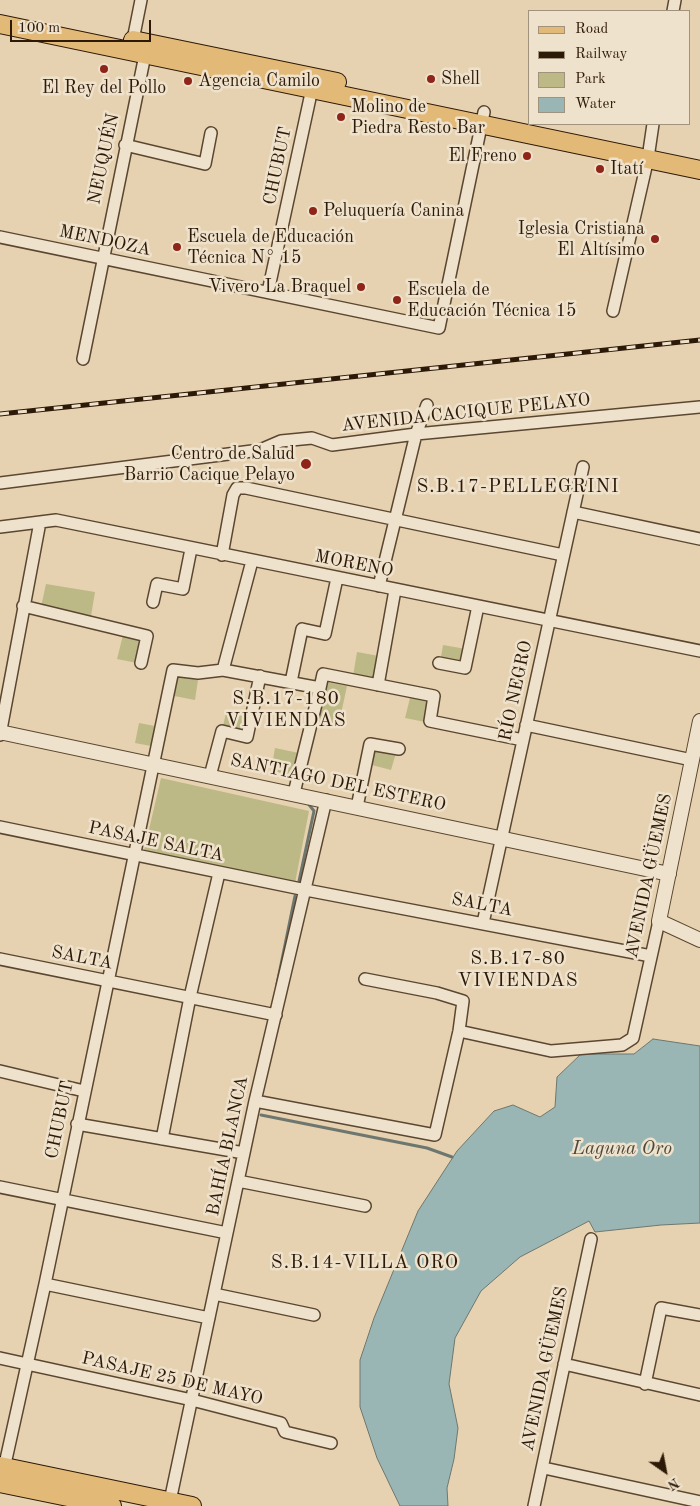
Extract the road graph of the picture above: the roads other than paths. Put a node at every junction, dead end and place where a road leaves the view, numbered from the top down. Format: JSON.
{"nodes":[{"id":1,"x":141,"y":0,"type":"edge"},
{"id":2,"x":0,"y":14,"type":"edge"},
{"id":3,"x":0,"y":24,"type":"edge"},
{"id":4,"x":133,"y":40,"type":"junction"},
{"id":5,"x":145,"y":55,"type":"junction"},
{"id":6,"x":314,"y":84,"type":"junction"},
{"id":7,"x":483,"y":118,"type":"junction"},
{"id":8,"x":528,"y":122,"type":"edge"},
{"id":9,"x":543,"y":125,"type":"edge"},
{"id":10,"x":653,"y":125,"type":"edge"},
{"id":11,"x":211,"y":133,"type":"dead end"},
{"id":12,"x":125,"y":145,"type":"junction"},
{"id":13,"x":648,"y":152,"type":"junction"},
{"id":14,"x":700,"y":158,"type":"edge"},
{"id":15,"x":700,"y":170,"type":"edge"},
{"id":16,"x":0,"y":237,"type":"edge"},
{"id":17,"x":102,"y":258,"type":"junction"},
{"id":18,"x":268,"y":292,"type":"junction"},
{"id":19,"x":613,"y":311,"type":"dead end"},
{"id":20,"x":83,"y":359,"type":"dead end"},
{"id":21,"x":427,"y":405,"type":"dead end"},
{"id":22,"x":700,"y":407,"type":"edge"},
{"id":23,"x":416,"y":434,"type":"junction"},
{"id":24,"x":583,"y":467,"type":"dead end"},
{"id":25,"x":0,"y":483,"type":"edge"},
{"id":26,"x":572,"y":512,"type":"junction"},
{"id":27,"x":395,"y":519,"type":"junction"},
{"id":28,"x":40,"y":522,"type":"junction"},
{"id":29,"x":0,"y":527,"type":"edge"},
{"id":30,"x":700,"y":539,"type":"edge"},
{"id":31,"x":191,"y":549,"type":"junction"},
{"id":32,"x":222,"y":555,"type":"junction"},
{"id":33,"x":563,"y":555,"type":"junction"},
{"id":34,"x":252,"y":561,"type":"junction"},
{"id":35,"x":337,"y":578,"type":"junction"},
{"id":36,"x":379,"y":586,"type":"junction"},
{"id":37,"x":395,"y":590,"type":"junction"},
{"id":38,"x":153,"y":602,"type":"dead end"},
{"id":39,"x":23,"y":606,"type":"junction"},
{"id":40,"x":478,"y":606,"type":"junction"},
{"id":41,"x":549,"y":621,"type":"junction"},
{"id":42,"x":700,"y":651,"type":"edge"},
{"id":43,"x":439,"y":663,"type":"dead end"},
{"id":44,"x":142,"y":664,"type":"dead end"},
{"id":45,"x":223,"y":670,"type":"junction"},
{"id":46,"x":260,"y":676,"type":"junction"},
{"id":47,"x":290,"y":682,"type":"junction"},
{"id":48,"x":378,"y":685,"type":"junction"},
{"id":49,"x":320,"y":688,"type":"junction"},
{"id":50,"x":700,"y":721,"type":"edge"},
{"id":51,"x":526,"y":724,"type":"junction"},
{"id":52,"x":0,"y":733,"type":"edge"},
{"id":53,"x":523,"y":740,"type":"junction"},
{"id":54,"x":399,"y":749,"type":"dead end"},
{"id":55,"x":692,"y":760,"type":"junction"},
{"id":56,"x":154,"y":764,"type":"junction"},
{"id":57,"x":210,"y":776,"type":"junction"},
{"id":58,"x":294,"y":794,"type":"junction"},
{"id":59,"x":326,"y":800,"type":"junction"},
{"id":60,"x":357,"y":807,"type":"junction"},
{"id":61,"x":0,"y":827,"type":"edge"},
{"id":62,"x":501,"y":837,"type":"junction"},
{"id":63,"x":134,"y":855,"type":"junction"},
{"id":64,"x":219,"y":873,"type":"junction"},
{"id":65,"x":669,"y":874,"type":"junction"},
{"id":66,"x":306,"y":890,"type":"junction"},
{"id":67,"x":659,"y":921,"type":"junction"},
{"id":68,"x":483,"y":923,"type":"junction"},
{"id":69,"x":700,"y":940,"type":"edge"},
{"id":70,"x":651,"y":956,"type":"junction"},
{"id":71,"x":0,"y":959,"type":"edge"},
{"id":72,"x":365,"y":979,"type":"dead end"},
{"id":73,"x":107,"y":982,"type":"junction"},
{"id":74,"x":190,"y":997,"type":"junction"},
{"id":75,"x":276,"y":1015,"type":"junction"},
{"id":76,"x":459,"y":1031,"type":"junction"},
{"id":77,"x":0,"y":1071,"type":"edge"},
{"id":78,"x":84,"y":1091,"type":"junction"},
{"id":79,"x":255,"y":1101,"type":"junction"},
{"id":80,"x":77,"y":1124,"type":"junction"},
{"id":81,"x":162,"y":1139,"type":"junction"},
{"id":82,"x":244,"y":1152,"type":"junction"},
{"id":83,"x":238,"y":1181,"type":"junction"},
{"id":84,"x":0,"y":1188,"type":"edge"},
{"id":85,"x":61,"y":1200,"type":"junction"},
{"id":86,"x":365,"y":1206,"type":"dead end"},
{"id":87,"x":227,"y":1233,"type":"junction"},
{"id":88,"x":591,"y":1239,"type":"dead end"},
{"id":89,"x":45,"y":1284,"type":"junction"},
{"id":90,"x":214,"y":1294,"type":"junction"},
{"id":91,"x":314,"y":1315,"type":"dead end"},
{"id":92,"x":700,"y":1316,"type":"edge"},
{"id":93,"x":209,"y":1318,"type":"junction"},
{"id":94,"x":0,"y":1358,"type":"edge"},
{"id":95,"x":26,"y":1364,"type":"junction"},
{"id":96,"x":564,"y":1364,"type":"junction"},
{"id":97,"x":645,"y":1384,"type":"junction"},
{"id":98,"x":700,"y":1395,"type":"edge"},
{"id":99,"x":192,"y":1400,"type":"junction"},
{"id":100,"x":330,"y":1443,"type":"dead end"},
{"id":101,"x":544,"y":1468,"type":"junction"},
{"id":102,"x":1,"y":1475,"type":"edge"},
{"id":103,"x":170,"y":1501,"type":"junction"},
{"id":104,"x":700,"y":1502,"type":"edge"},
{"id":105,"x":112,"y":1506,"type":"edge"},
{"id":106,"x":192,"y":1506,"type":"edge"},
{"id":107,"x":534,"y":1506,"type":"edge"}],
"edges":[{"from":1,"to":4,"type":"street"},
{"from":2,"to":4,"type":"main road"},
{"from":3,"to":5,"type":"main road"},
{"from":4,"to":5,"type":"street"},
{"from":4,"to":6,"type":"main road"},
{"from":5,"to":6,"type":"main road"},
{"from":5,"to":12,"type":"street","name":"NEUQUÉN"},
{"from":6,"to":7,"type":"main road"},
{"from":6,"to":18,"type":"street","name":"CHUBUT"},
{"from":7,"to":8,"type":"main road"},
{"from":7,"to":13,"type":"main road"},
{"from":7,"to":18,"type":"street","name":"MENDOZA"},
{"from":9,"to":13,"type":"main road"},
{"from":10,"to":13,"type":"street"},
{"from":11,"to":12,"type":"street"},
{"from":12,"to":17,"type":"street","name":"NEUQUÉN"},
{"from":13,"to":14,"type":"main road"},
{"from":13,"to":15,"type":"main road"},
{"from":13,"to":19,"type":"street"},
{"from":16,"to":17,"type":"street","name":"MENDOZA"},
{"from":17,"to":18,"type":"street","name":"MENDOZA"},
{"from":17,"to":20,"type":"street","name":"NEUQUÉN"},
{"from":21,"to":23,"type":"street"},
{"from":22,"to":23,"type":"street","name":"AVENIDA CACIQUE PELAYO"},
{"from":23,"to":25,"type":"street","name":"AVENIDA CACIQUE PELAYO"},
{"from":23,"to":27,"type":"street"},
{"from":24,"to":26,"type":"street","name":"RÍO NEGRO"},
{"from":26,"to":30,"type":"street"},
{"from":26,"to":33,"type":"street","name":"RÍO NEGRO"},
{"from":27,"to":32,"type":"street"},
{"from":27,"to":33,"type":"street"},
{"from":27,"to":36,"type":"street"},
{"from":28,"to":29,"type":"street","name":"MORENO"},
{"from":28,"to":31,"type":"street","name":"MORENO"},
{"from":28,"to":39,"type":"street"},
{"from":31,"to":32,"type":"street","name":"MORENO"},
{"from":31,"to":38,"type":"street"},
{"from":32,"to":34,"type":"street","name":"MORENO"},
{"from":33,"to":41,"type":"street","name":"RÍO NEGRO"},
{"from":34,"to":35,"type":"street","name":"MORENO"},
{"from":34,"to":45,"type":"street"},
{"from":35,"to":36,"type":"street","name":"MORENO"},
{"from":35,"to":47,"type":"street"},
{"from":36,"to":37,"type":"street","name":"MORENO"},
{"from":37,"to":40,"type":"street","name":"MORENO"},
{"from":37,"to":48,"type":"street"},
{"from":39,"to":44,"type":"street"},
{"from":39,"to":52,"type":"street"},
{"from":40,"to":41,"type":"street","name":"MORENO"},
{"from":40,"to":43,"type":"street"},
{"from":41,"to":42,"type":"street","name":"MORENO"},
{"from":41,"to":51,"type":"street","name":"RÍO NEGRO"},
{"from":45,"to":46,"type":"street"},
{"from":45,"to":56,"type":"street","name":"CHUBUT"},
{"from":46,"to":47,"type":"street"},
{"from":46,"to":57,"type":"street"},
{"from":47,"to":49,"type":"street"},
{"from":48,"to":49,"type":"street"},
{"from":48,"to":53,"type":"street"},
{"from":49,"to":58,"type":"street"},
{"from":50,"to":55,"type":"street","name":"AVENIDA GÜEMES"},
{"from":51,"to":53,"type":"street","name":"RÍO NEGRO"},
{"from":51,"to":55,"type":"street"},
{"from":52,"to":56,"type":"street","name":"SANTIAGO DEL ESTERO"},
{"from":53,"to":62,"type":"street","name":"RÍO NEGRO"},
{"from":54,"to":60,"type":"street"},
{"from":55,"to":65,"type":"street","name":"AVENIDA GÜEMES"},
{"from":56,"to":57,"type":"street","name":"SANTIAGO DEL ESTERO"},
{"from":56,"to":63,"type":"street","name":"CHUBUT"},
{"from":57,"to":58,"type":"street","name":"SANTIAGO DEL ESTERO"},
{"from":58,"to":59,"type":"street","name":"SANTIAGO DEL ESTERO"},
{"from":59,"to":60,"type":"street","name":"SANTIAGO DEL ESTERO"},
{"from":59,"to":66,"type":"street","name":"BAHÍA BLANCA"},
{"from":60,"to":62,"type":"street","name":"SANTIAGO DEL ESTERO"},
{"from":61,"to":63,"type":"street","name":"PASAJE SALTA"},
{"from":62,"to":65,"type":"street","name":"SANTIAGO DEL ESTERO"},
{"from":62,"to":68,"type":"street","name":"RÍO NEGRO"},
{"from":63,"to":64,"type":"street","name":"PASAJE SALTA"},
{"from":63,"to":73,"type":"street","name":"CHUBUT"},
{"from":64,"to":66,"type":"street","name":"PASAJE SALTA"},
{"from":64,"to":74,"type":"street"},
{"from":65,"to":67,"type":"street","name":"AVENIDA GÜEMES"},
{"from":66,"to":68,"type":"street","name":"SALTA"},
{"from":66,"to":75,"type":"street","name":"BAHÍA BLANCA"},
{"from":67,"to":69,"type":"street"},
{"from":67,"to":70,"type":"street","name":"AVENIDA GÜEMES"},
{"from":68,"to":70,"type":"street","name":"SALTA"},
{"from":70,"to":76,"type":"street","name":"AVENIDA GÜEMES"},
{"from":71,"to":73,"type":"street","name":"SALTA"},
{"from":72,"to":76,"type":"street"},
{"from":73,"to":74,"type":"street","name":"SALTA"},
{"from":73,"to":78,"type":"street","name":"CHUBUT"},
{"from":74,"to":75,"type":"street","name":"SALTA"},
{"from":74,"to":81,"type":"street"},
{"from":75,"to":79,"type":"street","name":"BAHÍA BLANCA"},
{"from":76,"to":79,"type":"street"},
{"from":77,"to":78,"type":"street"},
{"from":78,"to":80,"type":"street","name":"CHUBUT"},
{"from":79,"to":82,"type":"street","name":"BAHÍA BLANCA"},
{"from":80,"to":81,"type":"street"},
{"from":80,"to":85,"type":"street","name":"CHUBUT"},
{"from":81,"to":82,"type":"street"},
{"from":82,"to":83,"type":"street","name":"BAHÍA BLANCA"},
{"from":83,"to":86,"type":"street"},
{"from":83,"to":87,"type":"street","name":"BAHÍA BLANCA"},
{"from":84,"to":85,"type":"street"},
{"from":85,"to":87,"type":"street"},
{"from":85,"to":89,"type":"street","name":"CHUBUT"},
{"from":87,"to":90,"type":"street","name":"BAHÍA BLANCA"},
{"from":88,"to":96,"type":"street","name":"AVENIDA GÜEMES"},
{"from":89,"to":93,"type":"street"},
{"from":89,"to":95,"type":"street","name":"CHUBUT"},
{"from":90,"to":91,"type":"street"},
{"from":90,"to":93,"type":"street","name":"BAHÍA BLANCA"},
{"from":92,"to":97,"type":"street"},
{"from":93,"to":99,"type":"street","name":"BAHÍA BLANCA"},
{"from":94,"to":95,"type":"street","name":"PASAJE 25 DE MAYO"},
{"from":95,"to":99,"type":"street","name":"PASAJE 25 DE MAYO"},
{"from":95,"to":102,"type":"street","name":"CHUBUT"},
{"from":96,"to":97,"type":"street"},
{"from":96,"to":101,"type":"street","name":"AVENIDA GÜEMES"},
{"from":97,"to":98,"type":"street"},
{"from":99,"to":100,"type":"street","name":"PASAJE 25 DE MAYO"},
{"from":99,"to":103,"type":"street","name":"BAHÍA BLANCA"},
{"from":101,"to":104,"type":"street"},
{"from":101,"to":107,"type":"street","name":"AVENIDA GÜEMES"},
{"from":102,"to":103,"type":"main road"},
{"from":102,"to":105,"type":"main road"},
{"from":103,"to":106,"type":"main road"}]}
